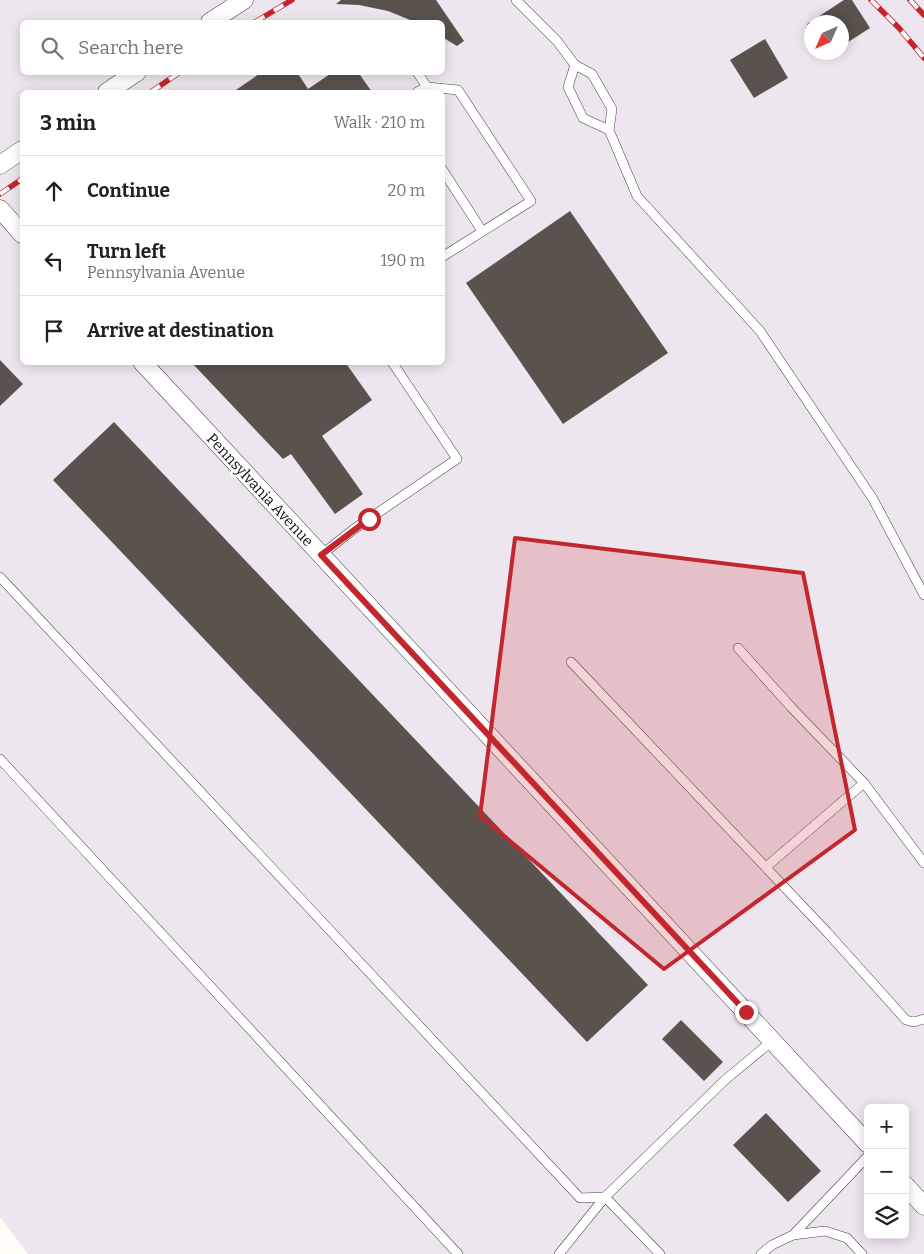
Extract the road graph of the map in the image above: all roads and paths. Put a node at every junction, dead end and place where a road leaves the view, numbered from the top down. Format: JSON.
{"nodes":[{"id":1,"x":244,"y":0,"type":"edge"},
{"id":2,"x":516,"y":0,"type":"edge"},
{"id":3,"x":213,"y":20,"type":"edge"},
{"id":4,"x":575,"y":65,"type":"junction"},
{"id":5,"x":132,"y":75,"type":"edge"},
{"id":6,"x":419,"y":75,"type":"edge"},
{"id":7,"x":427,"y":86,"type":"junction"},
{"id":8,"x":110,"y":90,"type":"edge"},
{"id":9,"x":420,"y":90,"type":"edge"},
{"id":10,"x":609,"y":130,"type":"junction"},
{"id":11,"x":20,"y":151,"type":"edge"},
{"id":12,"x":0,"y":165,"type":"edge"},
{"id":13,"x":445,"y":174,"type":"edge"},
{"id":14,"x":0,"y":209,"type":"edge"},
{"id":15,"x":482,"y":231,"type":"junction"},
{"id":16,"x":20,"y":232,"type":"edge"},
{"id":17,"x":445,"y":255,"type":"edge"},
{"id":18,"x":145,"y":365,"type":"edge"},
{"id":19,"x":394,"y":365,"type":"edge"},
{"id":20,"x":321,"y":555,"type":"junction"},
{"id":21,"x":0,"y":577,"type":"edge"},
{"id":22,"x":924,"y":595,"type":"edge"},
{"id":23,"x":738,"y":648,"type":"dead end"},
{"id":24,"x":571,"y":662,"type":"dead end"},
{"id":25,"x":0,"y":759,"type":"edge"},
{"id":26,"x":864,"y":783,"type":"junction"},
{"id":27,"x":924,"y":863,"type":"edge"},
{"id":28,"x":766,"y":867,"type":"junction"},
{"id":29,"x":924,"y":1019,"type":"edge"},
{"id":30,"x":772,"y":1041,"type":"junction"},
{"id":31,"x":864,"y":1140,"type":"edge"},
{"id":32,"x":864,"y":1160,"type":"edge"},
{"id":33,"x":909,"y":1189,"type":"edge"},
{"id":34,"x":605,"y":1197,"type":"junction"},
{"id":35,"x":924,"y":1206,"type":"edge"},
{"id":36,"x":793,"y":1235,"type":"junction"},
{"id":37,"x":458,"y":1254,"type":"edge"},
{"id":38,"x":559,"y":1254,"type":"edge"},
{"id":39,"x":660,"y":1254,"type":"edge"},
{"id":40,"x":761,"y":1254,"type":"edge"},
{"id":41,"x":862,"y":1254,"type":"edge"}],
"edges":[{"from":1,"to":3,"type":"street"},
{"from":2,"to":4,"type":"lane"},
{"from":4,"to":10,"type":"lane"},
{"from":4,"to":10,"type":"lane"},
{"from":5,"to":8,"type":"street"},
{"from":6,"to":7,"type":"lane"},
{"from":7,"to":9,"type":"lane"},
{"from":7,"to":15,"type":"lane"},
{"from":10,"to":22,"type":"lane"},
{"from":11,"to":12,"type":"street"},
{"from":13,"to":15,"type":"lane"},
{"from":14,"to":16,"type":"street"},
{"from":15,"to":17,"type":"lane"},
{"from":18,"to":20,"type":"street","name":"Pennsylvania Avenue"},
{"from":19,"to":20,"type":"lane"},
{"from":20,"to":30,"type":"street","name":"Pennsylvania Avenue"},
{"from":21,"to":34,"type":"lane"},
{"from":23,"to":26,"type":"lane"},
{"from":24,"to":28,"type":"lane"},
{"from":25,"to":37,"type":"lane"},
{"from":26,"to":27,"type":"lane"},
{"from":26,"to":28,"type":"lane"},
{"from":28,"to":29,"type":"lane"},
{"from":30,"to":31,"type":"street","name":"Pennsylvania Avenue"},
{"from":30,"to":34,"type":"lane"},
{"from":32,"to":36,"type":"lane"},
{"from":33,"to":35,"type":"street"},
{"from":34,"to":38,"type":"lane"},
{"from":34,"to":39,"type":"lane"},
{"from":36,"to":40,"type":"lane"},
{"from":36,"to":41,"type":"lane"}]}
